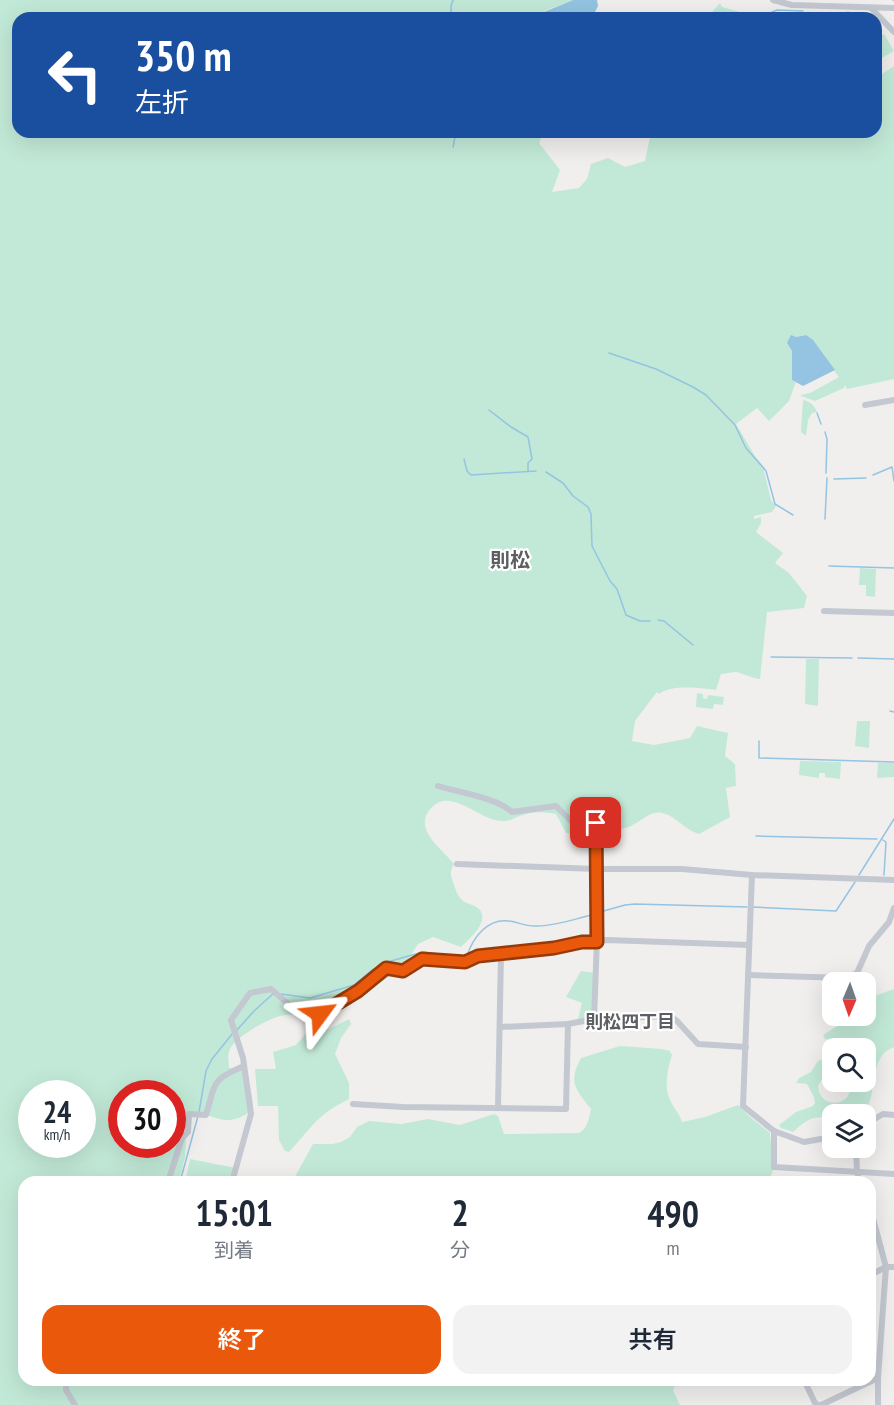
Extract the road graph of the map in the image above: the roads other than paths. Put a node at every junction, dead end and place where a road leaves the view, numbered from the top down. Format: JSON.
{"nodes":[{"id":1,"x":772,"y":0,"type":"edge"},
{"id":2,"x":871,"y":8,"type":"junction"},
{"id":3,"x":894,"y":8,"type":"edge"},
{"id":4,"x":875,"y":12,"type":"edge"},
{"id":5,"x":882,"y":19,"type":"edge"},
{"id":6,"x":894,"y":32,"type":"edge"},
{"id":7,"x":894,"y":400,"type":"edge"},
{"id":8,"x":865,"y":405,"type":"dead end"},
{"id":9,"x":824,"y":611,"type":"dead end"},
{"id":10,"x":894,"y":613,"type":"edge"},
{"id":11,"x":438,"y":786,"type":"dead end"},
{"id":12,"x":457,"y":864,"type":"dead end"},
{"id":13,"x":597,"y":869,"type":"junction"},
{"id":14,"x":752,"y":874,"type":"junction"},
{"id":15,"x":894,"y":880,"type":"edge"},
{"id":16,"x":894,"y":908,"type":"edge"},
{"id":17,"x":597,"y":942,"type":"junction"},
{"id":18,"x":748,"y":945,"type":"junction"},
{"id":19,"x":501,"y":954,"type":"junction"},
{"id":20,"x":748,"y":975,"type":"junction"},
{"id":21,"x":594,"y":1019,"type":"junction"},
{"id":22,"x":568,"y":1024,"type":"junction"},
{"id":23,"x":500,"y":1027,"type":"junction"},
{"id":24,"x":746,"y":1047,"type":"junction"},
{"id":25,"x":244,"y":1066,"type":"junction"},
{"id":26,"x":353,"y":1104,"type":"dead end"},
{"id":27,"x":498,"y":1107,"type":"junction"},
{"id":28,"x":894,"y":1115,"type":"edge"},
{"id":29,"x":876,"y":1118,"type":"edge"},
{"id":30,"x":774,"y":1131,"type":"junction"},
{"id":31,"x":822,"y":1139,"type":"edge"},
{"id":32,"x":856,"y":1158,"type":"edge"},
{"id":33,"x":856,"y":1172,"type":"junction"},
{"id":34,"x":894,"y":1174,"type":"edge"},
{"id":35,"x":170,"y":1176,"type":"edge"},
{"id":36,"x":234,"y":1176,"type":"edge"},
{"id":37,"x":858,"y":1176,"type":"edge"},
{"id":38,"x":876,"y":1230,"type":"edge"},
{"id":39,"x":886,"y":1267,"type":"junction"},
{"id":40,"x":894,"y":1267,"type":"edge"},
{"id":41,"x":876,"y":1272,"type":"edge"},
{"id":42,"x":878,"y":1378,"type":"joint"},
{"id":43,"x":66,"y":1386,"type":"edge"},
{"id":44,"x":807,"y":1386,"type":"edge"},
{"id":45,"x":861,"y":1386,"type":"edge"},
{"id":46,"x":75,"y":1405,"type":"edge"},
{"id":47,"x":820,"y":1405,"type":"edge"},
{"id":48,"x":878,"y":1405,"type":"edge"}],
"edges":[{"from":1,"to":2,"type":"street"},
{"from":2,"to":3,"type":"street"},
{"from":2,"to":4,"type":"street"},
{"from":5,"to":6,"type":"street"},
{"from":7,"to":8,"type":"street"},
{"from":9,"to":10,"type":"street"},
{"from":11,"to":13,"type":"street"},
{"from":12,"to":13,"type":"street"},
{"from":13,"to":14,"type":"street"},
{"from":13,"to":17,"type":"street"},
{"from":14,"to":15,"type":"street"},
{"from":14,"to":18,"type":"street"},
{"from":16,"to":20,"type":"street"},
{"from":17,"to":18,"type":"street"},
{"from":17,"to":19,"type":"street"},
{"from":17,"to":21,"type":"street"},
{"from":18,"to":20,"type":"street"},
{"from":19,"to":23,"type":"street"},
{"from":19,"to":25,"type":"street"},
{"from":20,"to":24,"type":"street"},
{"from":21,"to":22,"type":"street"},
{"from":21,"to":24,"type":"street"},
{"from":22,"to":23,"type":"street"},
{"from":22,"to":27,"type":"street"},
{"from":23,"to":27,"type":"street"},
{"from":24,"to":30,"type":"street"},
{"from":25,"to":35,"type":"street"},
{"from":25,"to":36,"type":"street"},
{"from":26,"to":27,"type":"street"},
{"from":28,"to":29,"type":"street"},
{"from":30,"to":31,"type":"street"},
{"from":30,"to":33,"type":"street"},
{"from":32,"to":33,"type":"street"},
{"from":33,"to":34,"type":"street"},
{"from":33,"to":37,"type":"street"},
{"from":38,"to":39,"type":"street"},
{"from":39,"to":40,"type":"street"},
{"from":39,"to":41,"type":"street"},
{"from":39,"to":42,"type":"street"},
{"from":42,"to":48,"type":"street"},
{"from":43,"to":46,"type":"street"},
{"from":44,"to":47,"type":"street"},
{"from":45,"to":47,"type":"street"}]}
